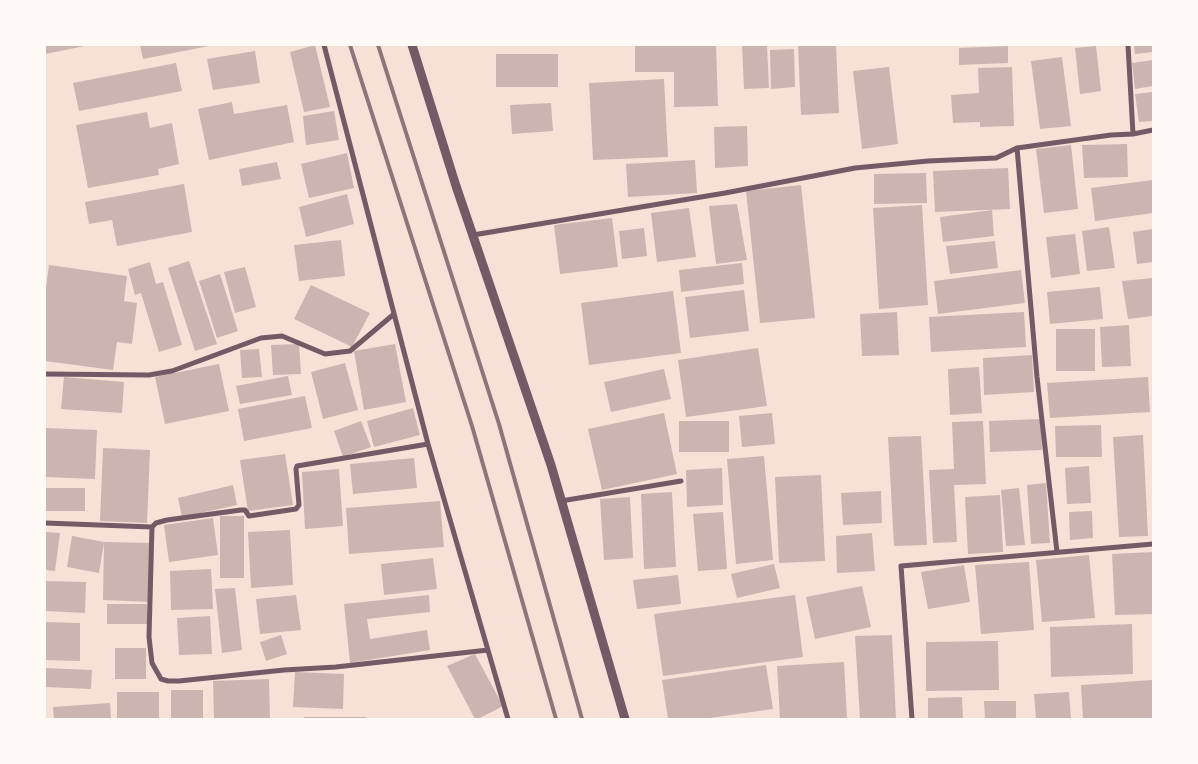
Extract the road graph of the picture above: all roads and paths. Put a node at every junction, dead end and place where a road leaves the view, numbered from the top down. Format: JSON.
{"nodes":[{"id":1,"x":324,"y":45,"type":"edge"},
{"id":2,"x":412,"y":45,"type":"edge"},
{"id":3,"x":1128,"y":45,"type":"edge"},
{"id":4,"x":1153,"y":130,"type":"edge"},
{"id":5,"x":1133,"y":134,"type":"junction"},
{"id":6,"x":1017,"y":148,"type":"junction"},
{"id":7,"x":473,"y":235,"type":"junction"},
{"id":8,"x":394,"y":314,"type":"junction"},
{"id":9,"x":45,"y":374,"type":"edge"},
{"id":10,"x":428,"y":444,"type":"junction"},
{"id":11,"x":681,"y":481,"type":"dead end"},
{"id":12,"x":561,"y":501,"type":"junction"},
{"id":13,"x":45,"y":523,"type":"edge"},
{"id":14,"x":152,"y":527,"type":"junction"},
{"id":15,"x":1153,"y":544,"type":"edge"},
{"id":16,"x":1057,"y":552,"type":"junction"},
{"id":17,"x":488,"y":650,"type":"junction"},
{"id":18,"x":508,"y":719,"type":"edge"},
{"id":19,"x":625,"y":719,"type":"edge"},
{"id":20,"x":912,"y":719,"type":"edge"}],
"edges":[{"from":1,"to":8,"type":"street"},
{"from":2,"to":7,"type":"street"},
{"from":3,"to":5,"type":"street"},
{"from":4,"to":5,"type":"street"},
{"from":5,"to":6,"type":"street"},
{"from":6,"to":7,"type":"street"},
{"from":6,"to":16,"type":"street"},
{"from":7,"to":12,"type":"street"},
{"from":8,"to":9,"type":"street"},
{"from":8,"to":10,"type":"street"},
{"from":10,"to":14,"type":"street"},
{"from":10,"to":17,"type":"street"},
{"from":11,"to":12,"type":"street"},
{"from":12,"to":19,"type":"street"},
{"from":13,"to":14,"type":"street"},
{"from":14,"to":17,"type":"street"},
{"from":15,"to":16,"type":"street"},
{"from":16,"to":20,"type":"street"},
{"from":17,"to":18,"type":"street"}]}
